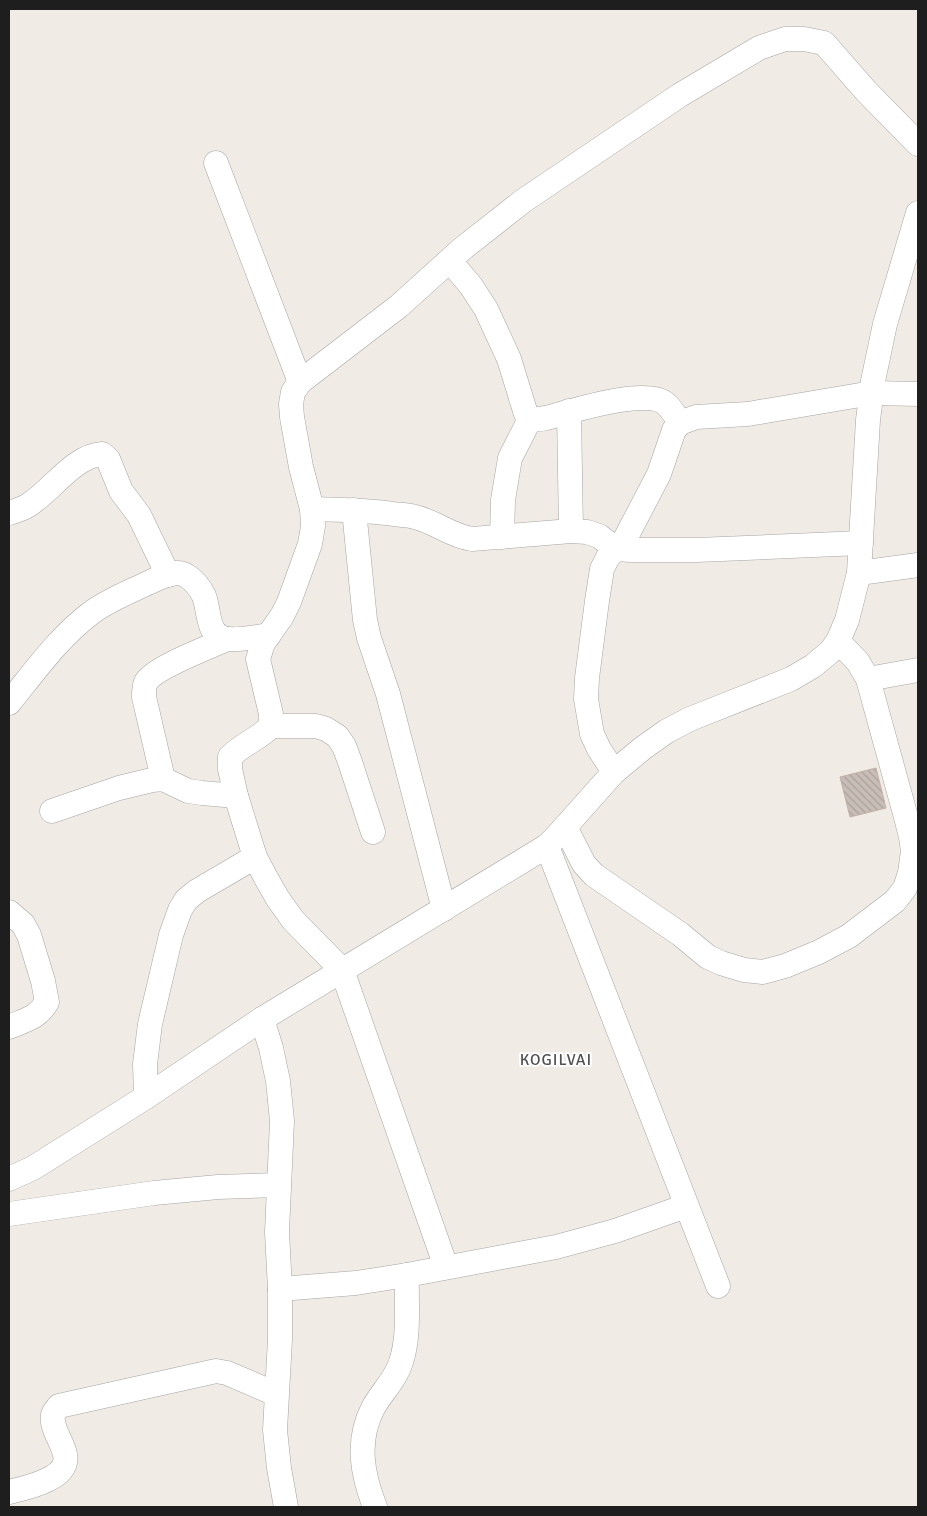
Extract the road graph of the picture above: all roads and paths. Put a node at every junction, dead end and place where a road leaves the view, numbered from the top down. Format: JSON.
{"nodes":[{"id":1,"x":918,"y":144,"type":"edge"},
{"id":2,"x":216,"y":163,"type":"dead end"},
{"id":3,"x":918,"y":214,"type":"edge"},
{"id":4,"x":450,"y":261,"type":"junction"},
{"id":5,"x":300,"y":382,"type":"junction"},
{"id":6,"x":872,"y":393,"type":"junction"},
{"id":7,"x":918,"y":394,"type":"edge"},
{"id":8,"x":569,"y":411,"type":"junction"},
{"id":9,"x":530,"y":419,"type":"junction"},
{"id":10,"x":680,"y":423,"type":"junction"},
{"id":11,"x":312,"y":509,"type":"junction"},
{"id":12,"x":354,"y":510,"type":"junction"},
{"id":13,"x":9,"y":513,"type":"edge"},
{"id":14,"x":571,"y":530,"type":"junction"},
{"id":15,"x":502,"y":537,"type":"junction"},
{"id":16,"x":861,"y":543,"type":"junction"},
{"id":17,"x":616,"y":549,"type":"junction"},
{"id":18,"x":918,"y":565,"type":"edge"},
{"id":19,"x":859,"y":573,"type":"junction"},
{"id":20,"x":168,"y":575,"type":"junction"},
{"id":21,"x":269,"y":635,"type":"junction"},
{"id":22,"x":227,"y":639,"type":"junction"},
{"id":23,"x":838,"y":641,"type":"junction"},
{"id":24,"x":918,"y":670,"type":"edge"},
{"id":25,"x":868,"y":679,"type":"junction"},
{"id":26,"x":9,"y":703,"type":"edge"},
{"id":27,"x":271,"y":726,"type":"junction"},
{"id":28,"x":614,"y":772,"type":"junction"},
{"id":29,"x":163,"y":779,"type":"junction"},
{"id":30,"x":236,"y":796,"type":"junction"},
{"id":31,"x":52,"y":811,"type":"dead end"},
{"id":32,"x":565,"y":827,"type":"junction"},
{"id":33,"x":373,"y":832,"type":"dead end"},
{"id":34,"x":547,"y":846,"type":"junction"},
{"id":35,"x":916,"y":851,"type":"edge"},
{"id":36,"x":255,"y":857,"type":"junction"},
{"id":37,"x":444,"y":909,"type":"junction"},
{"id":38,"x":9,"y":912,"type":"edge"},
{"id":39,"x":342,"y":970,"type":"junction"},
{"id":40,"x":262,"y":1019,"type":"junction"},
{"id":41,"x":9,"y":1027,"type":"edge"},
{"id":42,"x":146,"y":1097,"type":"junction"},
{"id":43,"x":9,"y":1179,"type":"edge"},
{"id":44,"x":278,"y":1185,"type":"junction"},
{"id":45,"x":686,"y":1206,"type":"junction"},
{"id":46,"x":9,"y":1214,"type":"edge"},
{"id":47,"x":446,"y":1267,"type":"junction"},
{"id":48,"x":407,"y":1275,"type":"junction"},
{"id":49,"x":718,"y":1286,"type":"dead end"},
{"id":50,"x":280,"y":1289,"type":"junction"},
{"id":51,"x":276,"y":1394,"type":"junction"},
{"id":52,"x":9,"y":1492,"type":"edge"},
{"id":53,"x":286,"y":1507,"type":"edge"},
{"id":54,"x":375,"y":1507,"type":"edge"}],
"edges":[{"from":1,"to":4,"type":"street"},
{"from":2,"to":5,"type":"street"},
{"from":3,"to":6,"type":"street"},
{"from":4,"to":5,"type":"street"},
{"from":4,"to":9,"type":"street"},
{"from":5,"to":11,"type":"street"},
{"from":6,"to":7,"type":"street"},
{"from":6,"to":10,"type":"street"},
{"from":6,"to":16,"type":"street"},
{"from":8,"to":9,"type":"street"},
{"from":8,"to":10,"type":"street"},
{"from":8,"to":14,"type":"street"},
{"from":9,"to":15,"type":"street"},
{"from":10,"to":17,"type":"street"},
{"from":11,"to":12,"type":"street"},
{"from":11,"to":21,"type":"street"},
{"from":12,"to":15,"type":"street"},
{"from":12,"to":37,"type":"street"},
{"from":13,"to":20,"type":"street"},
{"from":14,"to":15,"type":"street"},
{"from":14,"to":17,"type":"street"},
{"from":16,"to":17,"type":"street"},
{"from":16,"to":19,"type":"street"},
{"from":17,"to":28,"type":"street"},
{"from":18,"to":19,"type":"street"},
{"from":19,"to":23,"type":"street"},
{"from":20,"to":22,"type":"street"},
{"from":20,"to":26,"type":"street"},
{"from":21,"to":22,"type":"street"},
{"from":21,"to":27,"type":"street"},
{"from":22,"to":29,"type":"street"},
{"from":23,"to":25,"type":"street"},
{"from":23,"to":28,"type":"street"},
{"from":24,"to":25,"type":"street"},
{"from":25,"to":35,"type":"street"},
{"from":27,"to":30,"type":"street"},
{"from":27,"to":33,"type":"street"},
{"from":28,"to":32,"type":"street"},
{"from":29,"to":30,"type":"street"},
{"from":29,"to":31,"type":"street"},
{"from":30,"to":36,"type":"street"},
{"from":32,"to":34,"type":"street"},
{"from":32,"to":35,"type":"street"},
{"from":34,"to":37,"type":"street"},
{"from":34,"to":45,"type":"street"},
{"from":36,"to":39,"type":"street"},
{"from":36,"to":42,"type":"street"},
{"from":37,"to":39,"type":"street"},
{"from":38,"to":41,"type":"street"},
{"from":39,"to":40,"type":"street"},
{"from":39,"to":47,"type":"street"},
{"from":40,"to":42,"type":"street"},
{"from":40,"to":44,"type":"street"},
{"from":42,"to":43,"type":"street"},
{"from":44,"to":46,"type":"street"},
{"from":44,"to":50,"type":"street"},
{"from":45,"to":47,"type":"street"},
{"from":45,"to":49,"type":"street"},
{"from":47,"to":48,"type":"street"},
{"from":48,"to":50,"type":"street"},
{"from":48,"to":54,"type":"street"},
{"from":50,"to":51,"type":"street"},
{"from":51,"to":52,"type":"street"},
{"from":51,"to":53,"type":"street"}]}
